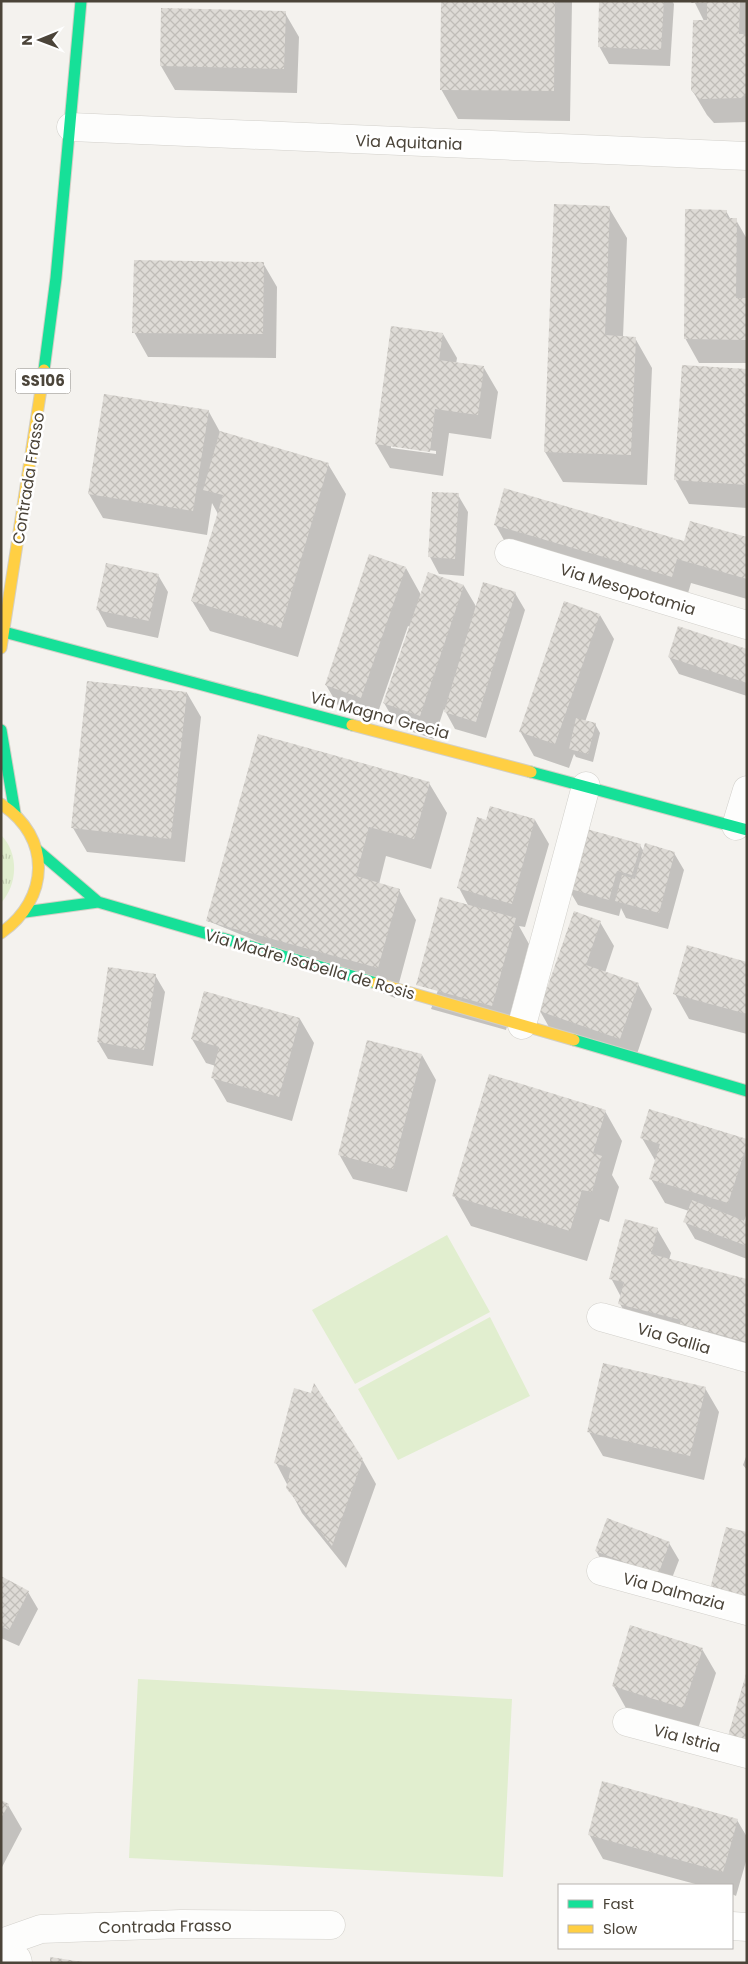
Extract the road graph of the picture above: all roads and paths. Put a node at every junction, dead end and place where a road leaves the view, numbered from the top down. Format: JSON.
{"nodes":[{"id":1,"x":81,"y":1,"type":"edge"},
{"id":2,"x":71,"y":127,"type":"junction"},
{"id":3,"x":747,"y":156,"type":"edge"},
{"id":4,"x":509,"y":553,"type":"dead end"},
{"id":5,"x":747,"y":625,"type":"edge"},
{"id":6,"x":4,"y":632,"type":"junction"},
{"id":7,"x":1,"y":648,"type":"edge"},
{"id":8,"x":1,"y":730,"type":"edge"},
{"id":9,"x":586,"y":786,"type":"junction"},
{"id":10,"x":747,"y":790,"type":"edge"},
{"id":11,"x":1,"y":804,"type":"edge"},
{"id":12,"x":15,"y":813,"type":"junction"},
{"id":13,"x":741,"y":828,"type":"edge"},
{"id":14,"x":37,"y":850,"type":"junction"},
{"id":15,"x":98,"y":902,"type":"junction"},
{"id":16,"x":25,"y":912,"type":"junction"},
{"id":17,"x":1,"y":933,"type":"edge"},
{"id":18,"x":522,"y":1025,"type":"junction"},
{"id":19,"x":747,"y":1091,"type":"edge"},
{"id":20,"x":601,"y":1317,"type":"dead end"},
{"id":21,"x":747,"y":1358,"type":"edge"},
{"id":22,"x":602,"y":1571,"type":"dead end"},
{"id":23,"x":747,"y":1611,"type":"edge"},
{"id":24,"x":627,"y":1722,"type":"dead end"},
{"id":25,"x":747,"y":1754,"type":"edge"},
{"id":26,"x":331,"y":1925,"type":"dead end"},
{"id":27,"x":733,"y":1926,"type":"edge"},
{"id":28,"x":747,"y":1927,"type":"edge"},
{"id":29,"x":1,"y":1943,"type":"edge"},
{"id":30,"x":1,"y":1947,"type":"edge"},
{"id":31,"x":18,"y":1963,"type":"edge"}],
"edges":[{"from":1,"to":2,"type":"street","number":"SS106"},
{"from":2,"to":3,"type":"street","name":"Via Aquitania"},
{"from":2,"to":6,"type":"street","name":"Contrada Frasso","number":"SS106"},
{"from":4,"to":5,"type":"street","name":"Via Mesopotamia"},
{"from":6,"to":7,"type":"street","name":"Contrada Frasso","number":"SS106"},
{"from":6,"to":9,"type":"street","name":"Via Magna Grecia"},
{"from":8,"to":12,"type":"street"},
{"from":9,"to":13,"type":"street","name":"Via Magna Grecia"},
{"from":9,"to":18,"type":"street"},
{"from":10,"to":13,"type":"street"},
{"from":11,"to":12,"type":"street"},
{"from":12,"to":14,"type":"street"},
{"from":14,"to":15,"type":"street","name":"Via Madre Isabella de Rosis"},
{"from":14,"to":16,"type":"street"},
{"from":15,"to":16,"type":"street","name":"Via Madre Isabella de Rosis"},
{"from":15,"to":18,"type":"street","name":"Via Madre Isabella de Rosis"},
{"from":16,"to":17,"type":"street"},
{"from":18,"to":19,"type":"street","name":"Via Madre Isabella de Rosis"},
{"from":20,"to":21,"type":"street","name":"Via Gallia"},
{"from":22,"to":23,"type":"street","name":"Via Dalmazia"},
{"from":24,"to":25,"type":"street","name":"Via Istria"},
{"from":26,"to":29,"type":"street","name":"Contrada Frasso"},
{"from":27,"to":28,"type":"street"},
{"from":30,"to":31,"type":"street"}]}
